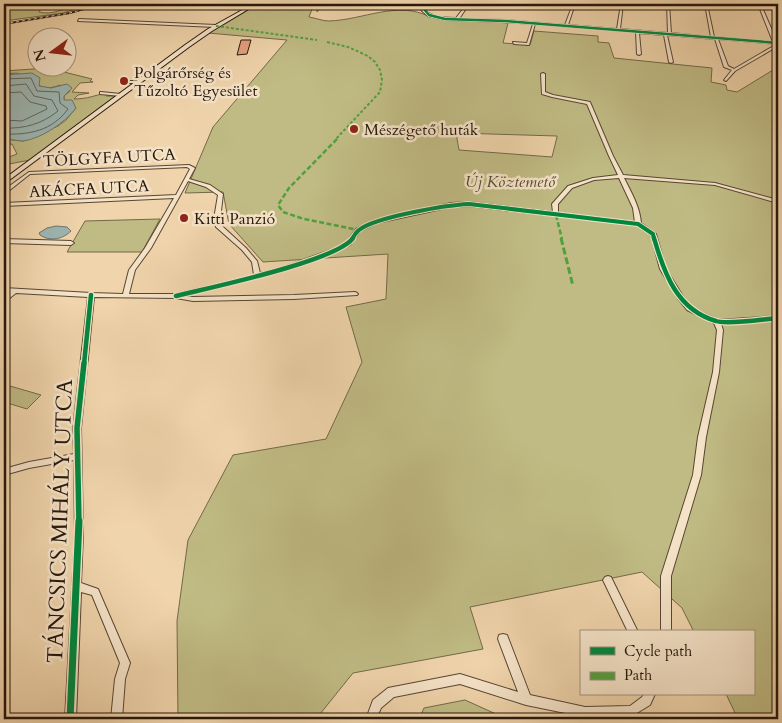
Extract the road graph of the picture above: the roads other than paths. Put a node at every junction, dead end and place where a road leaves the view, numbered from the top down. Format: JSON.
{"nodes":[{"id":1,"x":14,"y":4,"type":"edge"},
{"id":2,"x":255,"y":4,"type":"edge"},
{"id":3,"x":420,"y":4,"type":"edge"},
{"id":4,"x":468,"y":4,"type":"edge"},
{"id":5,"x":525,"y":4,"type":"edge"},
{"id":6,"x":622,"y":4,"type":"edge"},
{"id":7,"x":668,"y":4,"type":"edge"},
{"id":8,"x":706,"y":4,"type":"edge"},
{"id":9,"x":760,"y":4,"type":"edge"},
{"id":10,"x":778,"y":5,"type":"edge"},
{"id":11,"x":574,"y":6,"type":"edge"},
{"id":12,"x":4,"y":10,"type":"edge"},
{"id":13,"x":457,"y":19,"type":"junction"},
{"id":14,"x":79,"y":20,"type":"dead end"},
{"id":15,"x":534,"y":24,"type":"junction"},
{"id":16,"x":216,"y":26,"type":"junction"},
{"id":17,"x":566,"y":26,"type":"junction"},
{"id":18,"x":618,"y":30,"type":"junction"},
{"id":19,"x":637,"y":32,"type":"junction"},
{"id":20,"x":668,"y":34,"type":"junction"},
{"id":21,"x":715,"y":38,"type":"junction"},
{"id":22,"x":514,"y":43,"type":"dead end"},
{"id":23,"x":777,"y":43,"type":"edge"},
{"id":24,"x":639,"y":54,"type":"dead end"},
{"id":25,"x":671,"y":62,"type":"dead end"},
{"id":26,"x":734,"y":70,"type":"junction"},
{"id":27,"x":543,"y":74,"type":"dead end"},
{"id":28,"x":726,"y":80,"type":"dead end"},
{"id":29,"x":126,"y":82,"type":"dead end"},
{"id":30,"x":138,"y":82,"type":"junction"},
{"id":31,"x":101,"y":93,"type":"dead end"},
{"id":32,"x":121,"y":95,"type":"junction"},
{"id":33,"x":620,"y":176,"type":"junction"},
{"id":34,"x":186,"y":179,"type":"junction"},
{"id":35,"x":4,"y":182,"type":"edge"},
{"id":36,"x":4,"y":192,"type":"edge"},
{"id":37,"x":176,"y":196,"type":"junction"},
{"id":38,"x":778,"y":201,"type":"edge"},
{"id":39,"x":4,"y":204,"type":"edge"},
{"id":40,"x":556,"y":215,"type":"junction"},
{"id":41,"x":638,"y":224,"type":"junction"},
{"id":42,"x":4,"y":241,"type":"edge"},
{"id":43,"x":71,"y":243,"type":"dead end"},
{"id":44,"x":257,"y":276,"type":"junction"},
{"id":45,"x":4,"y":290,"type":"edge"},
{"id":46,"x":14,"y":291,"type":"junction"},
{"id":47,"x":355,"y":294,"type":"dead end"},
{"id":48,"x":91,"y":295,"type":"junction"},
{"id":49,"x":125,"y":296,"type":"junction"},
{"id":50,"x":176,"y":296,"type":"junction"},
{"id":51,"x":4,"y":300,"type":"edge"},
{"id":52,"x":778,"y":318,"type":"edge"},
{"id":53,"x":717,"y":322,"type":"junction"},
{"id":54,"x":78,"y":456,"type":"junction"},
{"id":55,"x":4,"y":472,"type":"edge"},
{"id":56,"x":608,"y":580,"type":"dead end"},
{"id":57,"x":77,"y":586,"type":"junction"},
{"id":58,"x":632,"y":630,"type":"edge"},
{"id":59,"x":666,"y":630,"type":"edge"},
{"id":60,"x":503,"y":639,"type":"dead end"},
{"id":61,"x":649,"y":696,"type":"edge"},
{"id":62,"x":526,"y":700,"type":"junction"},
{"id":63,"x":70,"y":719,"type":"edge"},
{"id":64,"x":116,"y":719,"type":"edge"},
{"id":65,"x":371,"y":719,"type":"edge"}],
"edges":[{"from":1,"to":12,"type":"street"},
{"from":2,"to":16,"type":"main road"},
{"from":3,"to":13,"type":"street"},
{"from":4,"to":13,"type":"street"},
{"from":5,"to":11,"type":"street"},
{"from":6,"to":18,"type":"street"},
{"from":7,"to":20,"type":"street"},
{"from":8,"to":21,"type":"street"},
{"from":9,"to":10,"type":"street"},
{"from":9,"to":23,"type":"street"},
{"from":11,"to":17,"type":"street"},
{"from":13,"to":15,"type":"street"},
{"from":14,"to":16,"type":"street"},
{"from":15,"to":17,"type":"street"},
{"from":15,"to":22,"type":"street"},
{"from":16,"to":30,"type":"main road"},
{"from":17,"to":18,"type":"street"},
{"from":18,"to":19,"type":"street"},
{"from":19,"to":20,"type":"street"},
{"from":19,"to":24,"type":"street"},
{"from":20,"to":21,"type":"street"},
{"from":20,"to":25,"type":"street"},
{"from":21,"to":23,"type":"street"},
{"from":21,"to":26,"type":"street"},
{"from":23,"to":26,"type":"street"},
{"from":26,"to":28,"type":"street"},
{"from":27,"to":33,"type":"street"},
{"from":29,"to":30,"type":"street"},
{"from":30,"to":32,"type":"main road"},
{"from":31,"to":32,"type":"street"},
{"from":32,"to":35,"type":"main road"},
{"from":33,"to":38,"type":"street"},
{"from":33,"to":40,"type":"street"},
{"from":33,"to":41,"type":"street"},
{"from":34,"to":36,"type":"street","name":"TÖLGYFA UTCA"},
{"from":34,"to":37,"type":"street"},
{"from":34,"to":44,"type":"street"},
{"from":37,"to":39,"type":"street","name":"AKÁCFA UTCA"},
{"from":37,"to":49,"type":"street"},
{"from":40,"to":41,"type":"street"},
{"from":40,"to":44,"type":"street"},
{"from":41,"to":53,"type":"street"},
{"from":42,"to":43,"type":"street"},
{"from":44,"to":50,"type":"street"},
{"from":45,"to":46,"type":"street"},
{"from":46,"to":48,"type":"street"},
{"from":46,"to":51,"type":"street"},
{"from":47,"to":50,"type":"street"},
{"from":48,"to":49,"type":"street"},
{"from":48,"to":54,"type":"street","name":"TÁNCSICS MIHÁLY UTCA"},
{"from":49,"to":50,"type":"street"},
{"from":52,"to":53,"type":"street"},
{"from":53,"to":59,"type":"street"},
{"from":54,"to":55,"type":"street"},
{"from":54,"to":57,"type":"street","name":"TÁNCSICS MIHÁLY UTCA"},
{"from":56,"to":58,"type":"street"},
{"from":57,"to":63,"type":"street","name":"TÁNCSICS MIHÁLY UTCA"},
{"from":57,"to":64,"type":"street"},
{"from":60,"to":62,"type":"street"},
{"from":61,"to":62,"type":"street"},
{"from":62,"to":65,"type":"street"}]}
